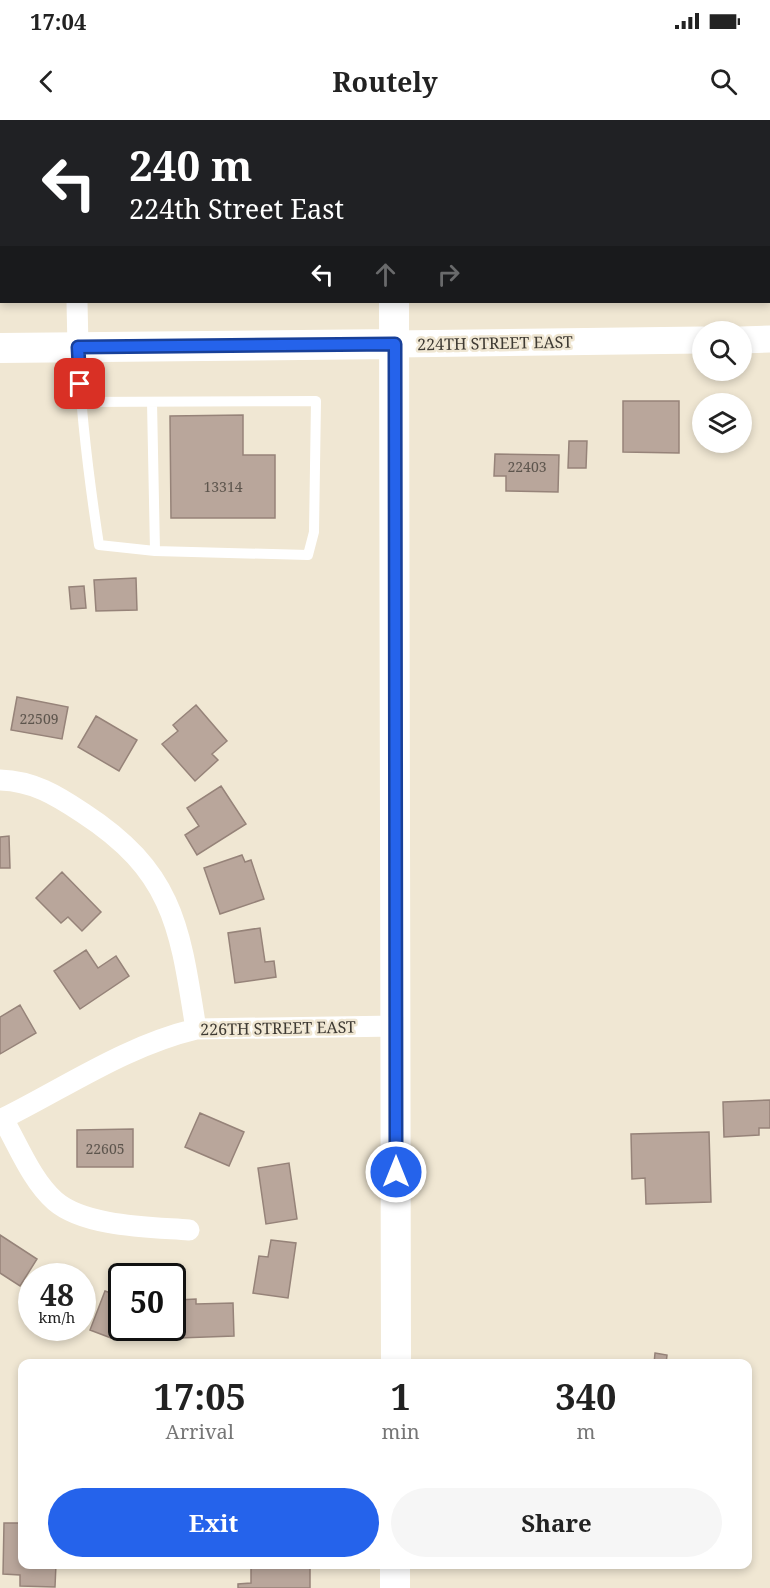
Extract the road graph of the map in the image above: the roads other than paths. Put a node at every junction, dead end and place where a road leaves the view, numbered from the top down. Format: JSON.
{"nodes":[{"id":1,"x":77,"y":303,"type":"edge"},
{"id":2,"x":394,"y":303,"type":"edge"},
{"id":3,"x":770,"y":339,"type":"edge"},
{"id":4,"x":692,"y":340,"type":"edge"},
{"id":5,"x":752,"y":340,"type":"edge"},
{"id":6,"x":395,"y":344,"type":"junction"},
{"id":7,"x":78,"y":347,"type":"junction"},
{"id":8,"x":0,"y":348,"type":"edge"},
{"id":9,"x":80,"y":402,"type":"junction"},
{"id":10,"x":152,"y":402,"type":"junction"},
{"id":11,"x":155,"y":551,"type":"junction"},
{"id":12,"x":0,"y":780,"type":"edge"},
{"id":13,"x":396,"y":1026,"type":"junction"},
{"id":14,"x":196,"y":1029,"type":"junction"},
{"id":15,"x":2,"y":1120,"type":"edge"},
{"id":16,"x":189,"y":1230,"type":"dead end"},
{"id":17,"x":396,"y":1359,"type":"edge"},
{"id":18,"x":395,"y":1569,"type":"edge"},
{"id":19,"x":395,"y":1588,"type":"edge"}],
"edges":[{"from":1,"to":7,"type":"street"},
{"from":2,"to":6,"type":"main road"},
{"from":3,"to":5,"type":"street"},
{"from":4,"to":6,"type":"street","name":"224TH STREET EAST"},
{"from":6,"to":7,"type":"main road","name":"224TH STREET EAST"},
{"from":6,"to":13,"type":"main road"},
{"from":7,"to":8,"type":"main road","name":"224TH STREET EAST"},
{"from":7,"to":9,"type":"lane"},
{"from":9,"to":10,"type":"lane"},
{"from":9,"to":11,"type":"lane"},
{"from":10,"to":11,"type":"lane"},
{"from":10,"to":11,"type":"lane"},
{"from":12,"to":14,"type":"street"},
{"from":13,"to":14,"type":"street","name":"226TH STREET EAST"},
{"from":13,"to":17,"type":"main road"},
{"from":14,"to":15,"type":"street","name":"226TH STREET EAST"},
{"from":15,"to":16,"type":"street"},
{"from":18,"to":19,"type":"main road"}]}
